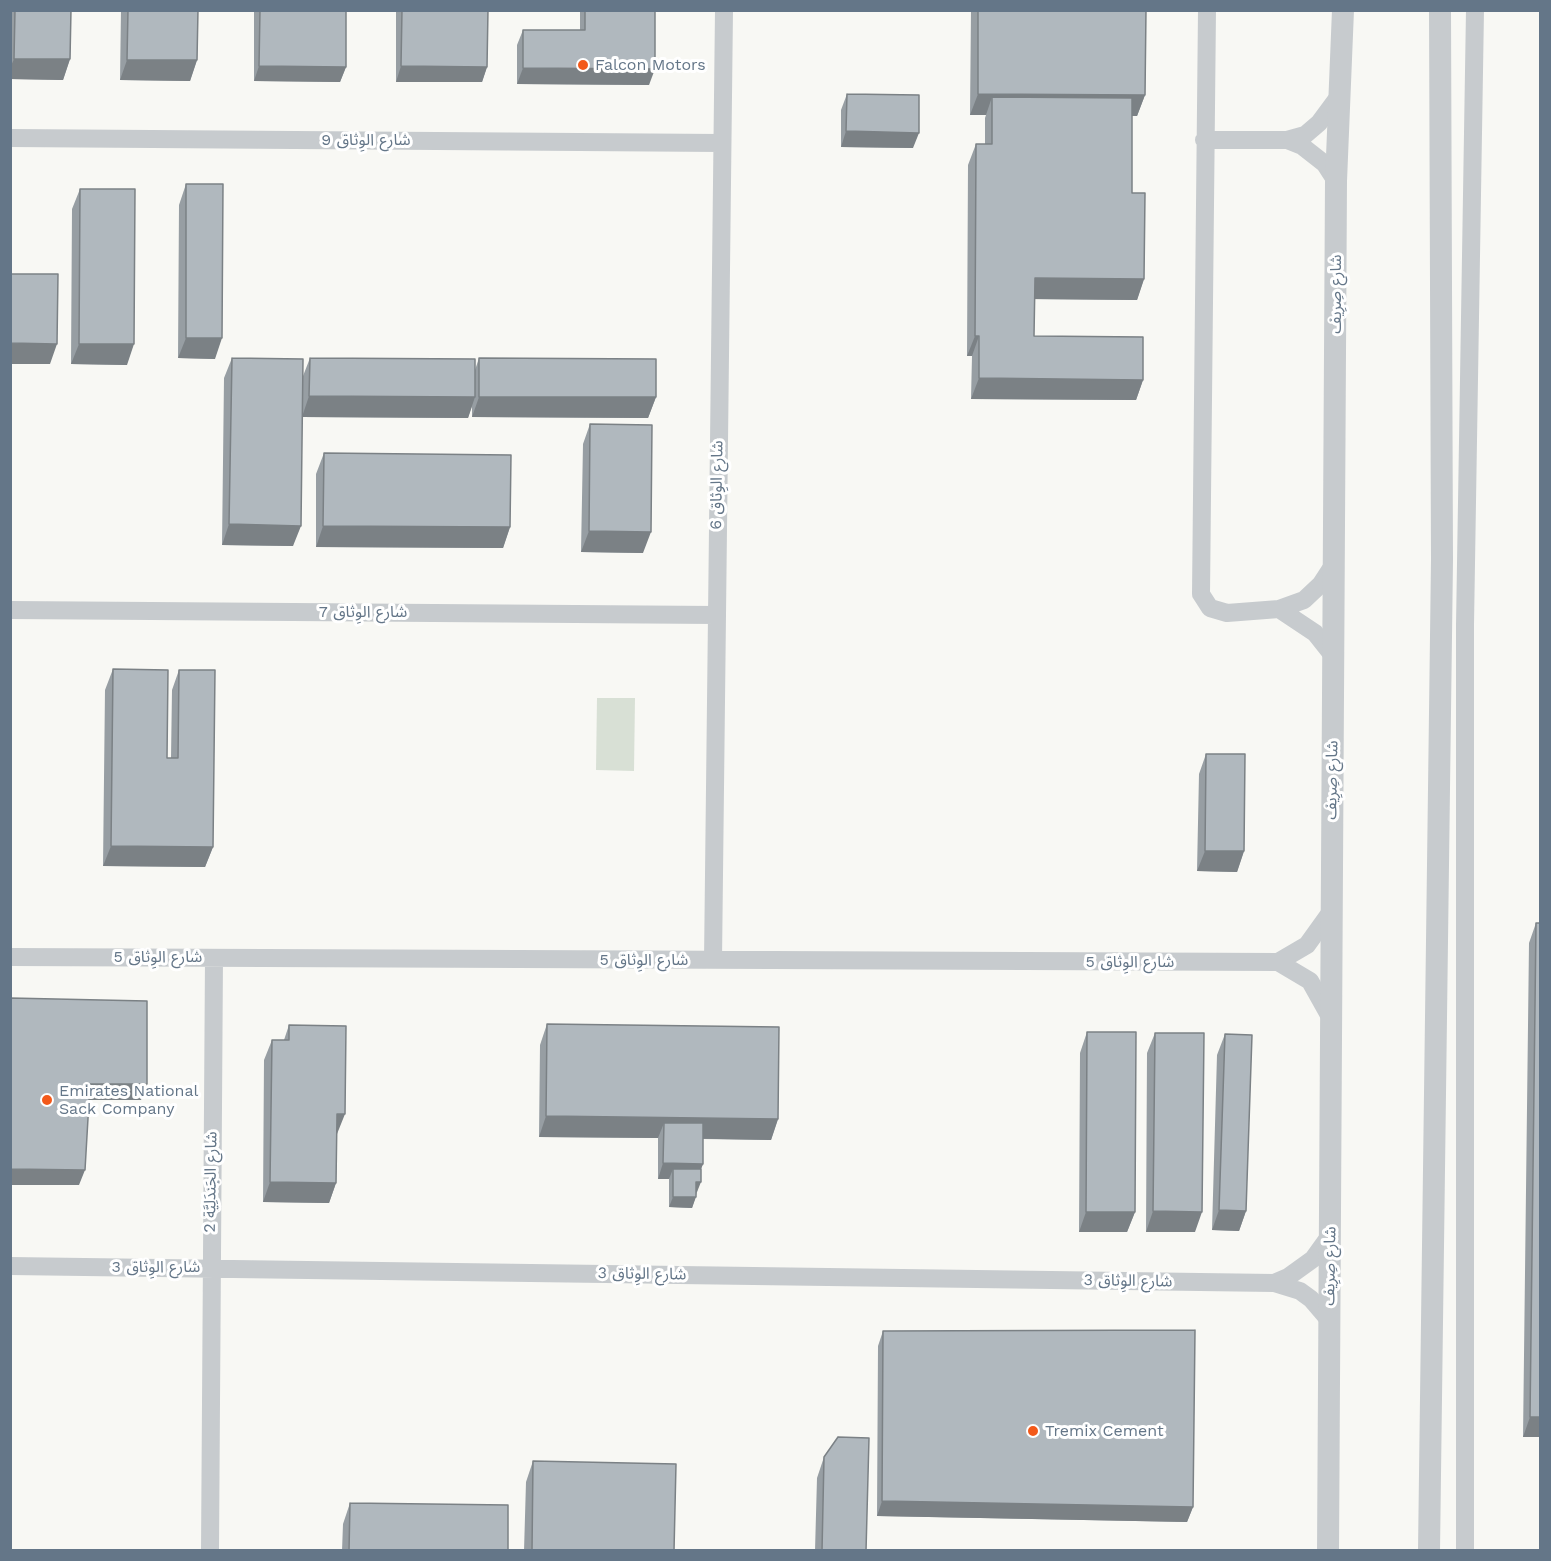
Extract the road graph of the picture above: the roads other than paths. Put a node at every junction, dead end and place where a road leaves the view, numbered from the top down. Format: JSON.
{"nodes":[{"id":1,"x":724,"y":10,"type":"edge"},
{"id":2,"x":1207,"y":10,"type":"edge"},
{"id":3,"x":1343,"y":10,"type":"edge"},
{"id":4,"x":1440,"y":10,"type":"edge"},
{"id":5,"x":1475,"y":10,"type":"edge"},
{"id":6,"x":1339,"y":96,"type":"junction"},
{"id":7,"x":10,"y":138,"type":"edge"},
{"id":8,"x":1204,"y":140,"type":"junction"},
{"id":9,"x":1287,"y":140,"type":"junction"},
{"id":10,"x":721,"y":143,"type":"junction"},
{"id":11,"x":1336,"y":182,"type":"junction"},
{"id":12,"x":1335,"y":564,"type":"junction"},
{"id":13,"x":1279,"y":609,"type":"junction"},
{"id":14,"x":10,"y":610,"type":"edge"},
{"id":15,"x":716,"y":615,"type":"junction"},
{"id":16,"x":1334,"y":657,"type":"junction"},
{"id":17,"x":1330,"y":913,"type":"junction"},
{"id":18,"x":10,"y":957,"type":"edge"},
{"id":19,"x":214,"y":958,"type":"junction"},
{"id":20,"x":713,"y":960,"type":"junction"},
{"id":21,"x":1278,"y":962,"type":"junction"},
{"id":22,"x":1329,"y":1015,"type":"junction"},
{"id":23,"x":1330,"y":1234,"type":"junction"},
{"id":24,"x":10,"y":1266,"type":"edge"},
{"id":25,"x":210,"y":1268,"type":"junction"},
{"id":26,"x":1274,"y":1283,"type":"junction"},
{"id":27,"x":1329,"y":1320,"type":"junction"},
{"id":28,"x":210,"y":1551,"type":"edge"},
{"id":29,"x":1328,"y":1551,"type":"edge"},
{"id":30,"x":1429,"y":1551,"type":"edge"},
{"id":31,"x":1466,"y":1551,"type":"edge"}],
"edges":[{"from":1,"to":10,"type":"street","name":"شارع الوِثاق 6"},
{"from":2,"to":8,"type":"street"},
{"from":3,"to":6,"type":"street","name":"شارع صِرِيف"},
{"from":4,"to":30,"type":"street"},
{"from":5,"to":31,"type":"street"},
{"from":6,"to":9,"type":"street"},
{"from":6,"to":11,"type":"street","name":"شارع صِرِيف"},
{"from":7,"to":10,"type":"street","name":"شارع الوِثاق 9"},
{"from":8,"to":9,"type":"street"},
{"from":8,"to":13,"type":"street"},
{"from":9,"to":11,"type":"street"},
{"from":10,"to":15,"type":"street","name":"شارع الوِثاق 6"},
{"from":11,"to":12,"type":"street","name":"شارع صِرِيف"},
{"from":12,"to":13,"type":"street"},
{"from":12,"to":16,"type":"street","name":"شارع صِرِيف"},
{"from":13,"to":16,"type":"street"},
{"from":14,"to":15,"type":"street","name":"شارع الوِثاق 7"},
{"from":15,"to":20,"type":"street","name":"شارع الوِثاق 6"},
{"from":16,"to":17,"type":"street","name":"شارع صِرِيف"},
{"from":17,"to":21,"type":"street"},
{"from":17,"to":22,"type":"street","name":"شارع صِرِيف"},
{"from":18,"to":19,"type":"street","name":"شارع الوِثاق 5"},
{"from":19,"to":20,"type":"street","name":"شارع الوِثاق 5"},
{"from":19,"to":25,"type":"street","name":"شارع الجَندَلِيَّة 2"},
{"from":20,"to":21,"type":"street","name":"شارع الوِثاق 5"},
{"from":21,"to":22,"type":"street"},
{"from":22,"to":23,"type":"street","name":"شارع صِرِيف"},
{"from":23,"to":26,"type":"street"},
{"from":23,"to":27,"type":"street","name":"شارع صِرِيف"},
{"from":24,"to":25,"type":"street","name":"شارع الوِثاق 3"},
{"from":25,"to":26,"type":"street","name":"شارع الوِثاق 3"},
{"from":25,"to":28,"type":"street","name":"شارع الجَندَلِيَّة 2"},
{"from":26,"to":27,"type":"street","name":"شارع الوِثاق 3"},
{"from":27,"to":29,"type":"street","name":"شارع صِرِيف"}]}
